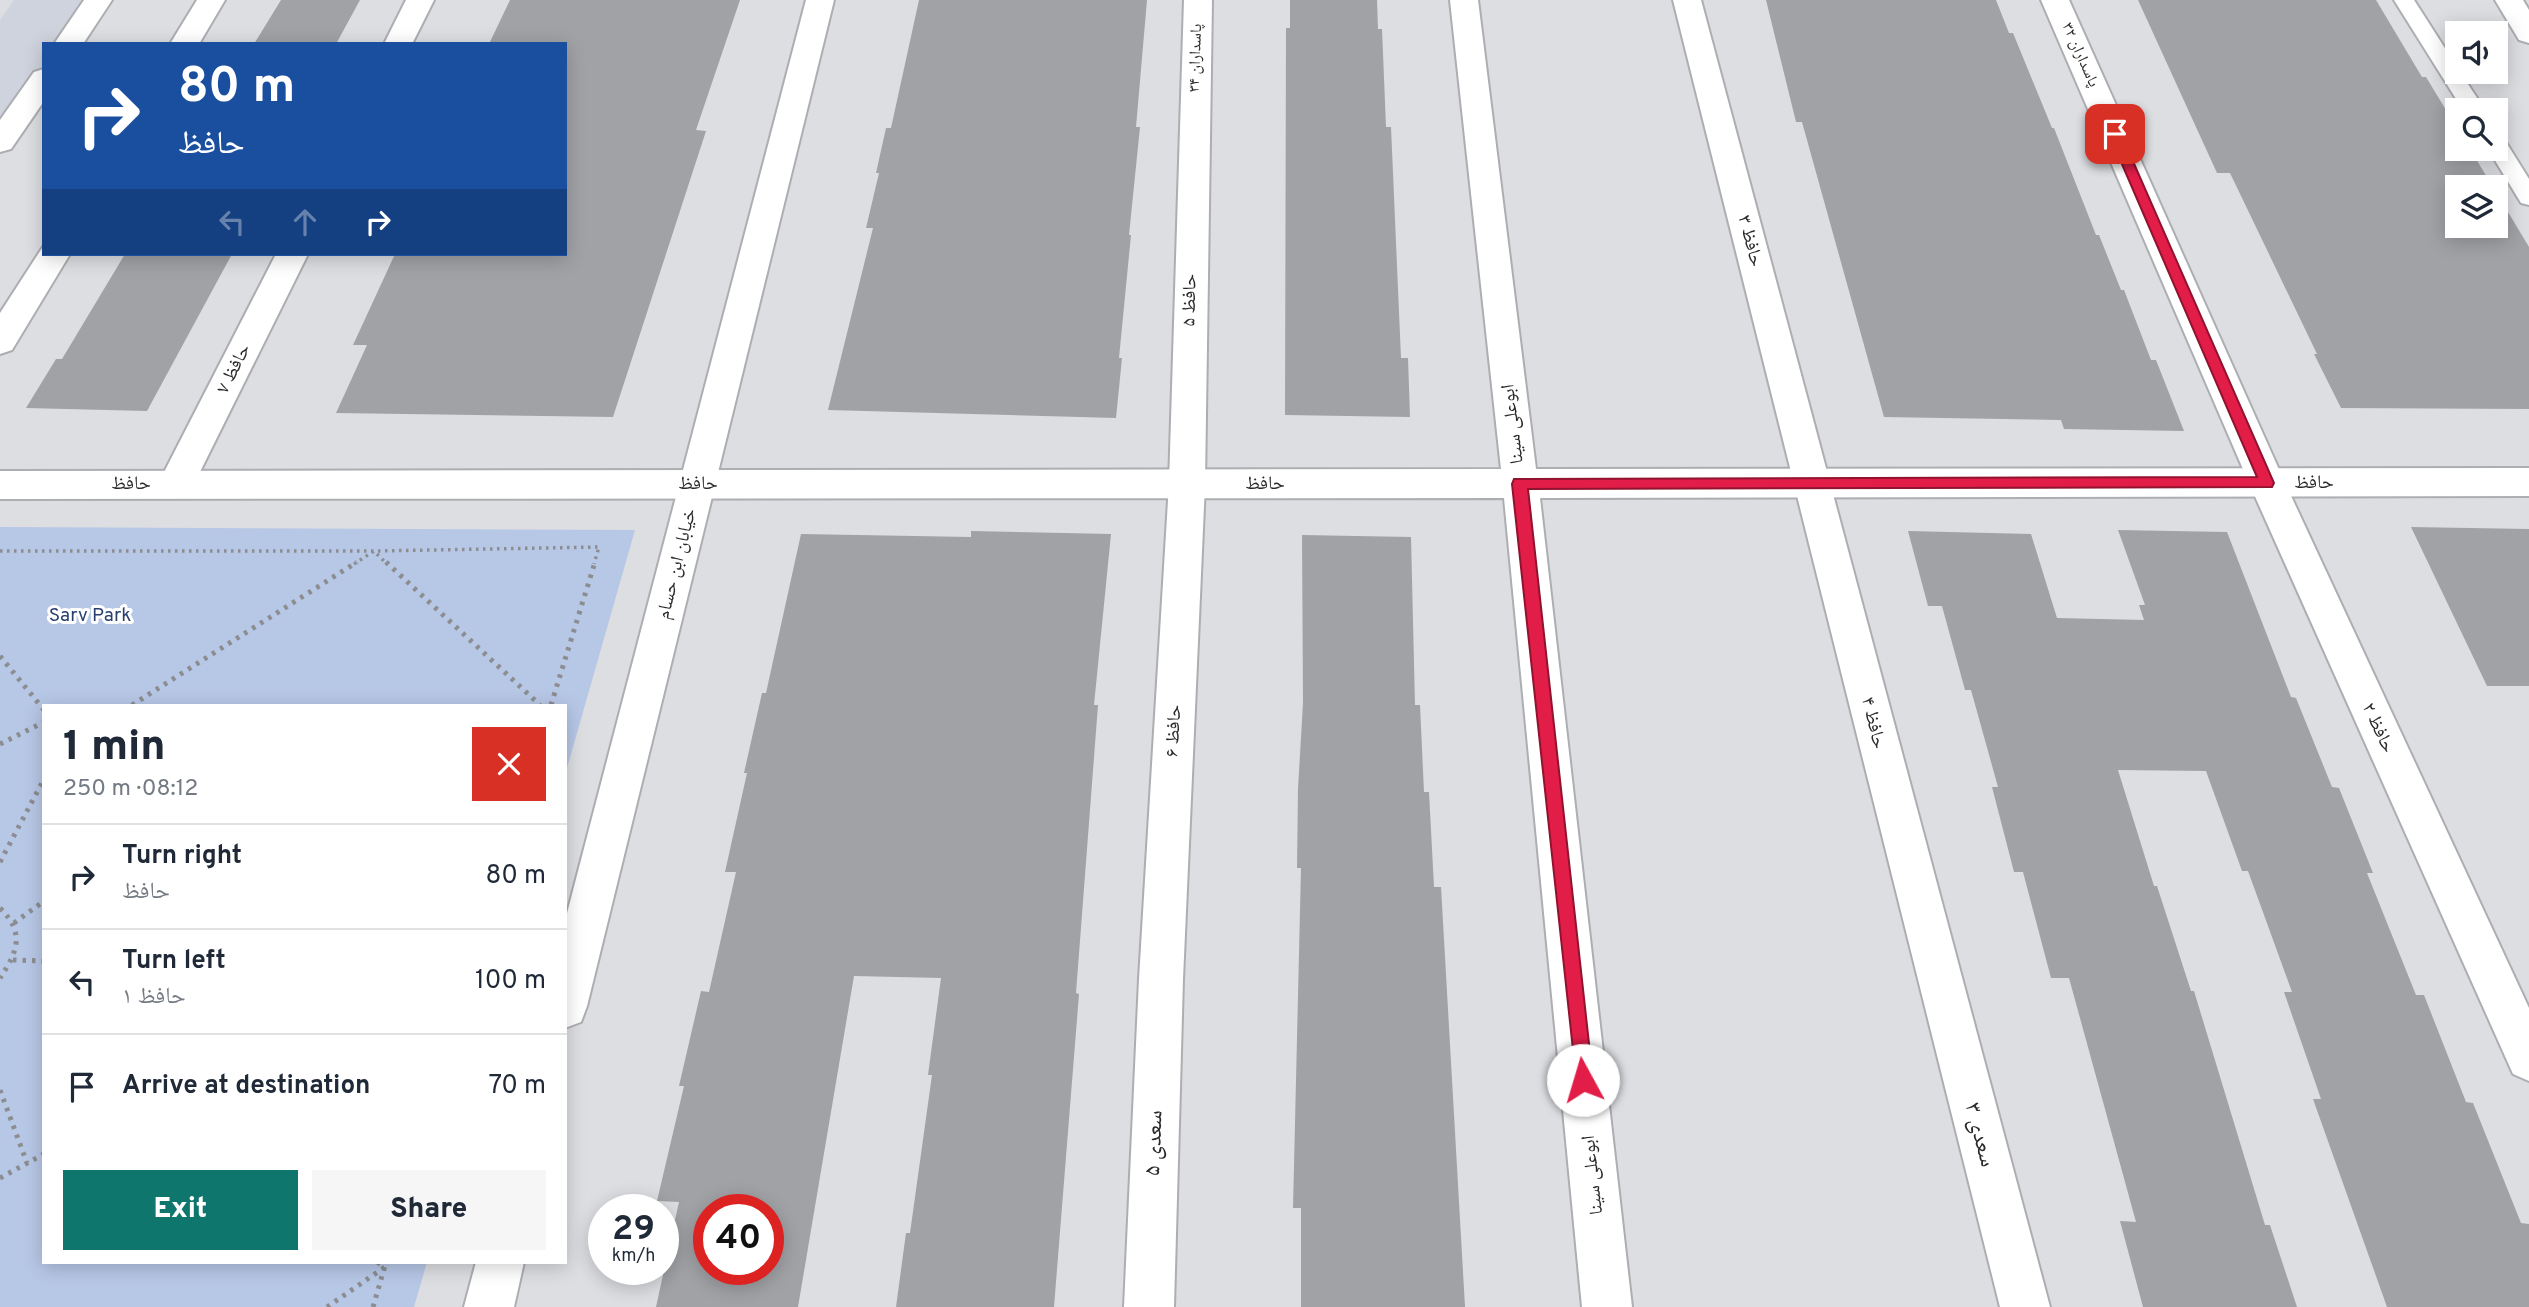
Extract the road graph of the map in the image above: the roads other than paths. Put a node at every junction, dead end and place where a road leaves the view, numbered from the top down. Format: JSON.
{"nodes":[{"id":1,"x":98,"y":0,"type":"edge"},
{"id":2,"x":211,"y":0,"type":"edge"},
{"id":3,"x":420,"y":0,"type":"edge"},
{"id":4,"x":820,"y":0,"type":"edge"},
{"id":5,"x":1198,"y":0,"type":"edge"},
{"id":6,"x":1464,"y":0,"type":"edge"},
{"id":7,"x":1687,"y":0,"type":"edge"},
{"id":8,"x":2055,"y":0,"type":"edge"},
{"id":9,"x":2403,"y":0,"type":"edge"},
{"id":10,"x":2509,"y":0,"type":"edge"},
{"id":11,"x":2529,"y":34,"type":"edge"},
{"id":12,"x":69,"y":42,"type":"edge"},
{"id":13,"x":185,"y":42,"type":"edge"},
{"id":14,"x":399,"y":42,"type":"edge"},
{"id":15,"x":42,"y":82,"type":"edge"},
{"id":16,"x":2466,"y":98,"type":"edge"},
{"id":17,"x":1194,"y":117,"type":"joint"},
{"id":18,"x":0,"y":142,"type":"edge"},
{"id":19,"x":2507,"y":161,"type":"edge"},
{"id":20,"x":2529,"y":197,"type":"edge"},
{"id":21,"x":53,"y":256,"type":"edge"},
{"id":22,"x":291,"y":256,"type":"edge"},
{"id":23,"x":0,"y":341,"type":"edge"},
{"id":24,"x":2529,"y":482,"type":"edge"},
{"id":25,"x":1812,"y":483,"type":"junction"},
{"id":26,"x":2267,"y":483,"type":"junction"},
{"id":27,"x":176,"y":484,"type":"junction"},
{"id":28,"x":697,"y":484,"type":"junction"},
{"id":29,"x":1187,"y":484,"type":"junction"},
{"id":30,"x":1520,"y":484,"type":"junction"},
{"id":31,"x":0,"y":485,"type":"edge"},
{"id":32,"x":1934,"y":964,"type":"joint"},
{"id":33,"x":1161,"y":979,"type":"joint"},
{"id":34,"x":567,"y":998,"type":"edge"},
{"id":35,"x":2529,"y":1058,"type":"edge"},
{"id":36,"x":500,"y":1264,"type":"edge"},
{"id":37,"x":489,"y":1307,"type":"edge"},
{"id":38,"x":1149,"y":1307,"type":"edge"},
{"id":39,"x":1607,"y":1307,"type":"edge"},
{"id":40,"x":2025,"y":1307,"type":"edge"}],
"edges":[{"from":1,"to":12,"type":"street"},
{"from":2,"to":13,"type":"street"},
{"from":3,"to":14,"type":"street"},
{"from":4,"to":28,"type":"street","name":"خیابان ابن حسام"},
{"from":5,"to":17,"type":"street","name":"پاسداران ۳۴"},
{"from":6,"to":30,"type":"street","name":"ابوعلی سینا"},
{"from":7,"to":25,"type":"street","name":"حافظ ۳"},
{"from":8,"to":26,"type":"street","name":"پاسداران ۳۲"},
{"from":9,"to":16,"type":"lane"},
{"from":10,"to":11,"type":"street"},
{"from":15,"to":18,"type":"street"},
{"from":17,"to":29,"type":"street","name":"حافظ ۵"},
{"from":19,"to":20,"type":"lane"},
{"from":21,"to":23,"type":"street"},
{"from":22,"to":27,"type":"street","name":"حافظ ۷"},
{"from":24,"to":26,"type":"street","name":"حافظ"},
{"from":25,"to":26,"type":"street","name":"حافظ"},
{"from":25,"to":30,"type":"street","name":"حافظ"},
{"from":25,"to":32,"type":"street","name":"حافظ ۴"},
{"from":26,"to":35,"type":"street","name":"حافظ ۲"},
{"from":27,"to":28,"type":"street","name":"حافظ"},
{"from":27,"to":31,"type":"street","name":"حافظ"},
{"from":28,"to":29,"type":"street","name":"حافظ"},
{"from":28,"to":34,"type":"street","name":"خیابان ابن حسام"},
{"from":29,"to":30,"type":"street","name":"حافظ"},
{"from":29,"to":33,"type":"street","name":"حافظ ۶"},
{"from":30,"to":39,"type":"street","name":"ابوعلی سینا"},
{"from":32,"to":40,"type":"street","name":"سعدی ۳"},
{"from":33,"to":38,"type":"street","name":"سعدی ۵"},
{"from":36,"to":37,"type":"street"}]}
